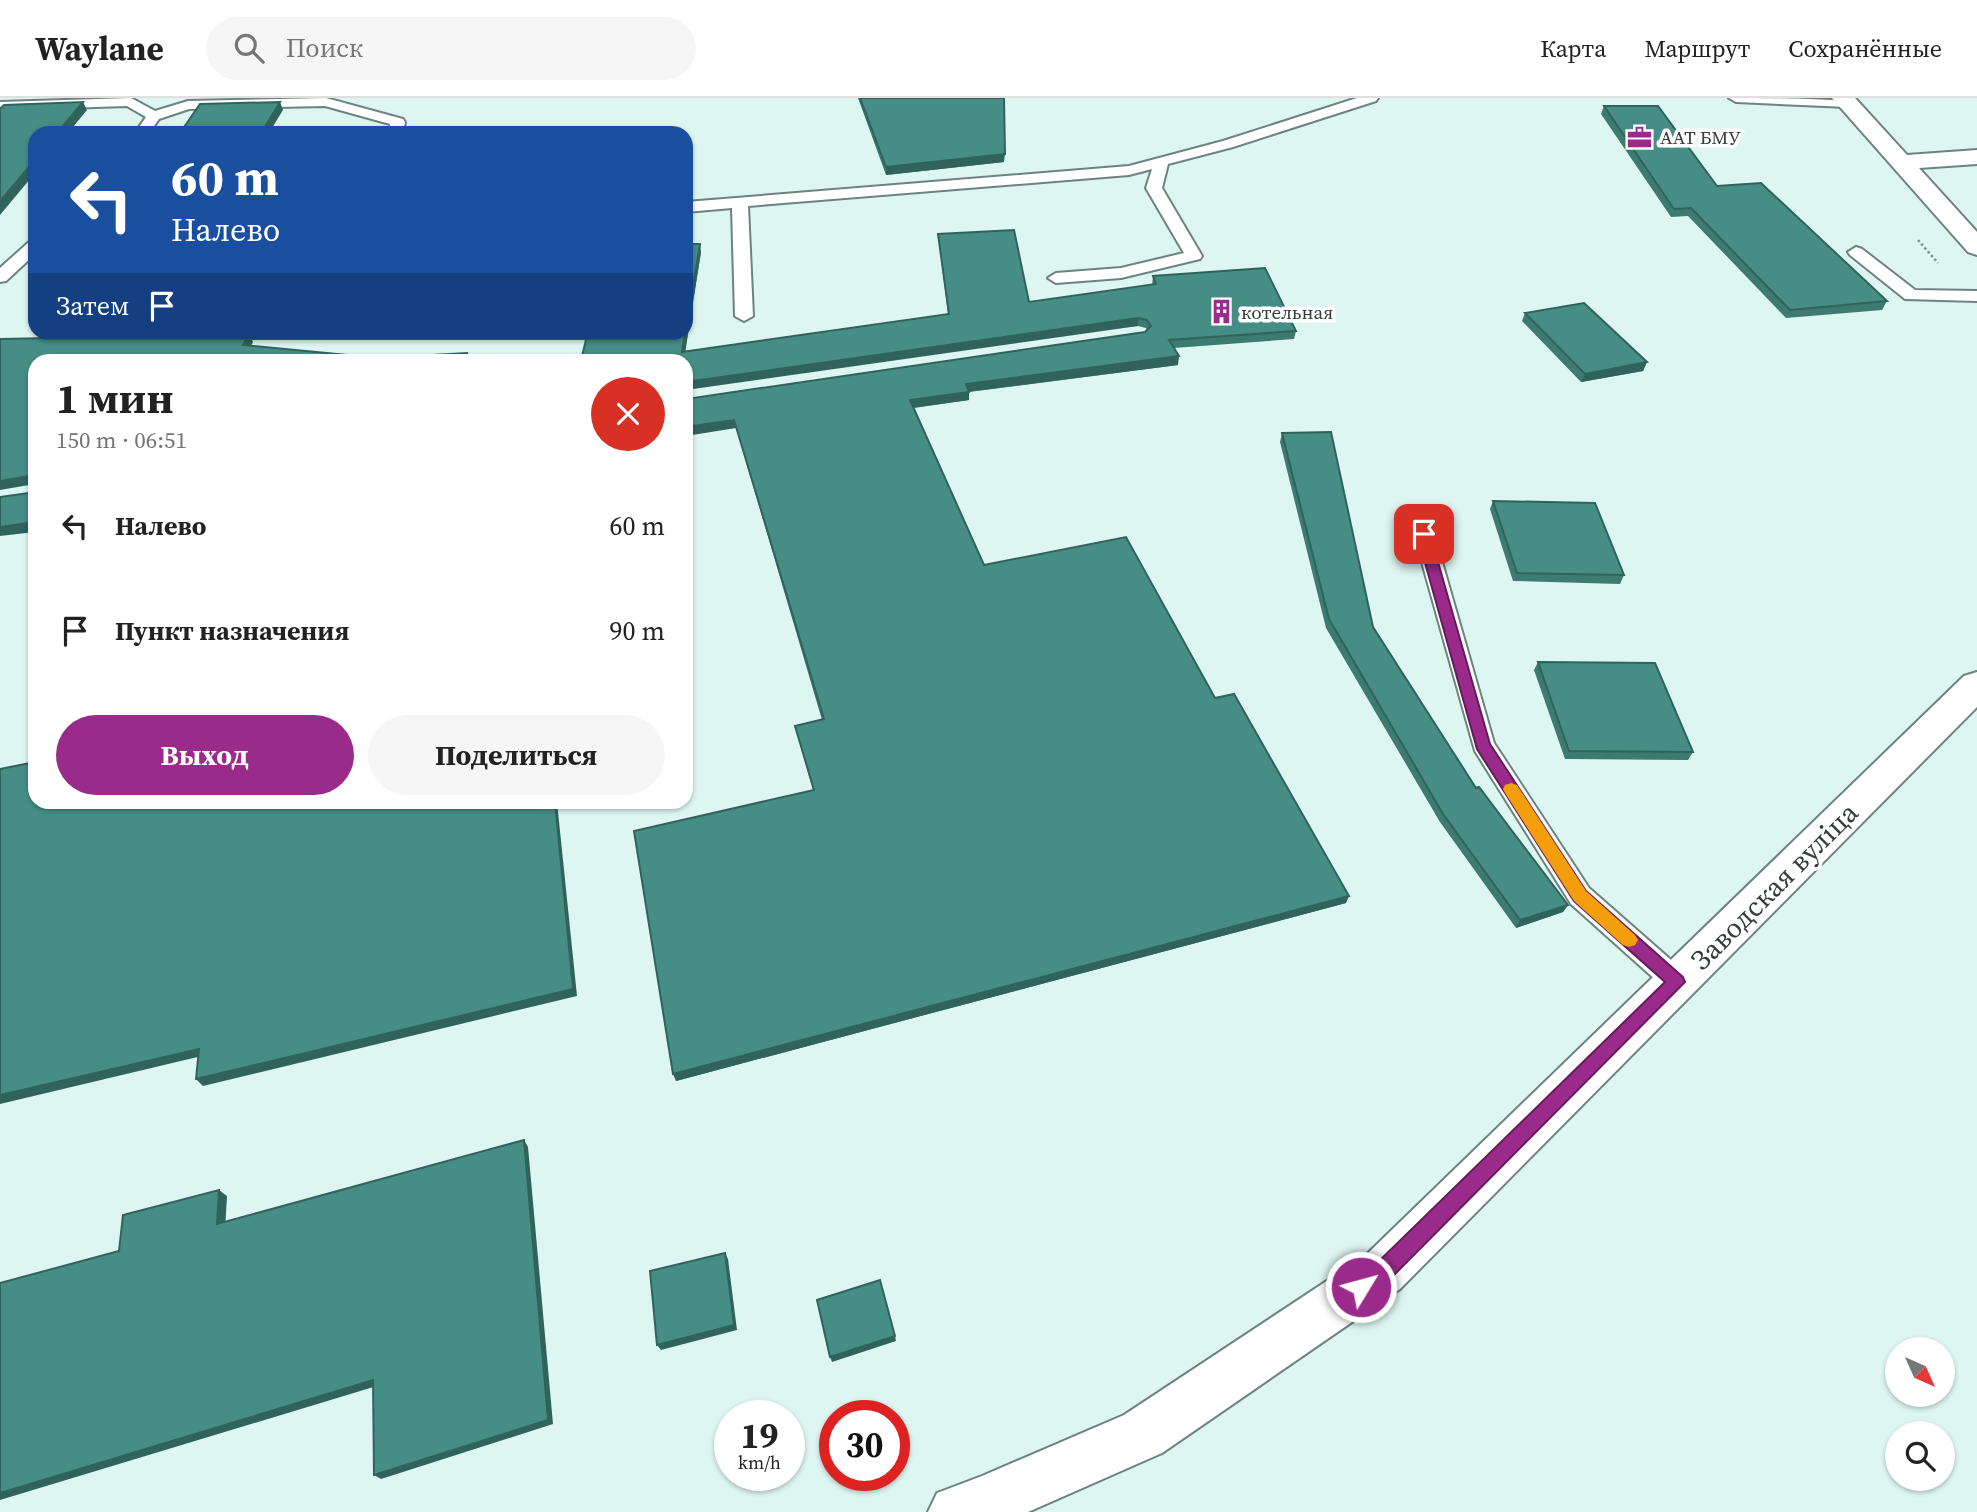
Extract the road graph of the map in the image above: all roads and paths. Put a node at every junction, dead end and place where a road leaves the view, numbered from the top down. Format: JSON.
{"nodes":[{"id":1,"x":1371,"y":98,"type":"edge"},
{"id":2,"x":1736,"y":98,"type":"edge"},
{"id":3,"x":1845,"y":100,"type":"edge"},
{"id":4,"x":0,"y":106,"type":"edge"},
{"id":5,"x":154,"y":116,"type":"junction"},
{"id":6,"x":147,"y":126,"type":"edge"},
{"id":7,"x":397,"y":126,"type":"edge"},
{"id":8,"x":1977,"y":158,"type":"edge"},
{"id":9,"x":1161,"y":161,"type":"junction"},
{"id":10,"x":1900,"y":162,"type":"junction"},
{"id":11,"x":740,"y":202,"type":"junction"},
{"id":12,"x":693,"y":206,"type":"edge"},
{"id":13,"x":1913,"y":234,"type":"dead end"},
{"id":14,"x":1977,"y":247,"type":"edge"},
{"id":15,"x":28,"y":251,"type":"edge"},
{"id":16,"x":1856,"y":252,"type":"dead end"},
{"id":17,"x":0,"y":277,"type":"edge"},
{"id":18,"x":1056,"y":278,"type":"dead end"},
{"id":19,"x":1971,"y":296,"type":"edge"},
{"id":20,"x":744,"y":316,"type":"dead end"},
{"id":21,"x":1424,"y":534,"type":"dead end"},
{"id":22,"x":1977,"y":685,"type":"edge"},
{"id":23,"x":1677,"y":982,"type":"junction"},
{"id":24,"x":956,"y":1512,"type":"edge"}],
"edges":[{"from":1,"to":9,"type":"lane"},
{"from":2,"to":3,"type":"lane"},
{"from":3,"to":10,"type":"street"},
{"from":4,"to":5,"type":"lane"},
{"from":5,"to":6,"type":"lane"},
{"from":5,"to":7,"type":"lane"},
{"from":8,"to":10,"type":"street"},
{"from":9,"to":11,"type":"lane"},
{"from":9,"to":18,"type":"lane"},
{"from":10,"to":14,"type":"street"},
{"from":11,"to":12,"type":"lane"},
{"from":11,"to":20,"type":"lane"},
{"from":13,"to":19,"type":"path"},
{"from":15,"to":17,"type":"lane"},
{"from":16,"to":19,"type":"lane"},
{"from":21,"to":23,"type":"lane"},
{"from":22,"to":23,"type":"street","name":"Заводская вуліца"},
{"from":23,"to":24,"type":"street","name":"Заводская вуліца"}]}
